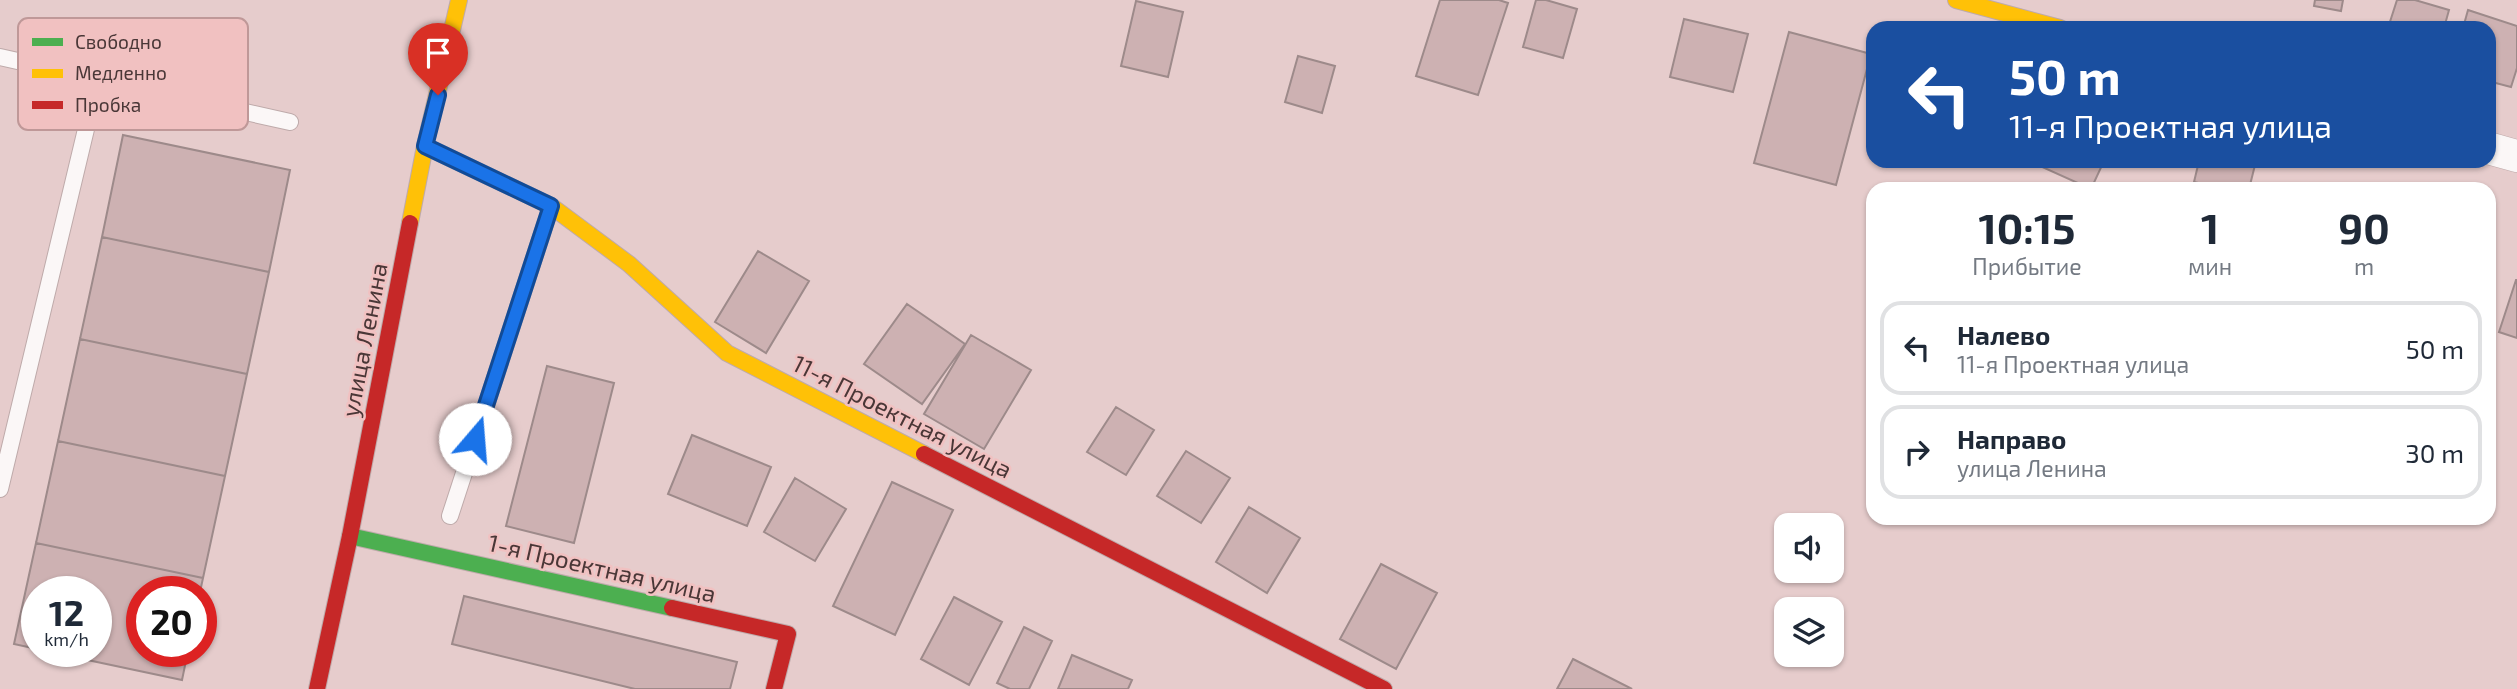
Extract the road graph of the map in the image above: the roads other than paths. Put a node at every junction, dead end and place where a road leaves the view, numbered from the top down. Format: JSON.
{"nodes":[{"id":1,"x":459,"y":0,"type":"edge"},
{"id":2,"x":1956,"y":0,"type":"edge"},
{"id":3,"x":2034,"y":21,"type":"edge"},
{"id":4,"x":0,"y":57,"type":"edge"},
{"id":5,"x":18,"y":61,"type":"edge"},
{"id":6,"x":248,"y":113,"type":"edge"},
{"id":7,"x":290,"y":122,"type":"dead end"},
{"id":8,"x":85,"y":130,"type":"edge"},
{"id":9,"x":425,"y":146,"type":"junction"},
{"id":10,"x":2496,"y":150,"type":"edge"},
{"id":11,"x":2517,"y":156,"type":"edge"},
{"id":12,"x":551,"y":206,"type":"junction"},
{"id":13,"x":0,"y":489,"type":"edge"},
{"id":14,"x":450,"y":516,"type":"dead end"},
{"id":15,"x":350,"y":536,"type":"junction"},
{"id":16,"x":317,"y":689,"type":"edge"},
{"id":17,"x":775,"y":689,"type":"edge"},
{"id":18,"x":1384,"y":689,"type":"edge"}],
"edges":[{"from":1,"to":9,"type":"street","name":"улица Ленина"},
{"from":2,"to":3,"type":"street"},
{"from":4,"to":5,"type":"lane"},
{"from":6,"to":7,"type":"lane"},
{"from":8,"to":13,"type":"lane"},
{"from":9,"to":12,"type":"street","name":"11-я Проектная улица"},
{"from":9,"to":15,"type":"street","name":"улица Ленина"},
{"from":10,"to":11,"type":"street"},
{"from":12,"to":14,"type":"lane"},
{"from":12,"to":18,"type":"street","name":"11-я Проектная улица"},
{"from":15,"to":16,"type":"street","name":"улица Ленина"},
{"from":15,"to":17,"type":"street","name":"1-я Проектная улица"}]}
